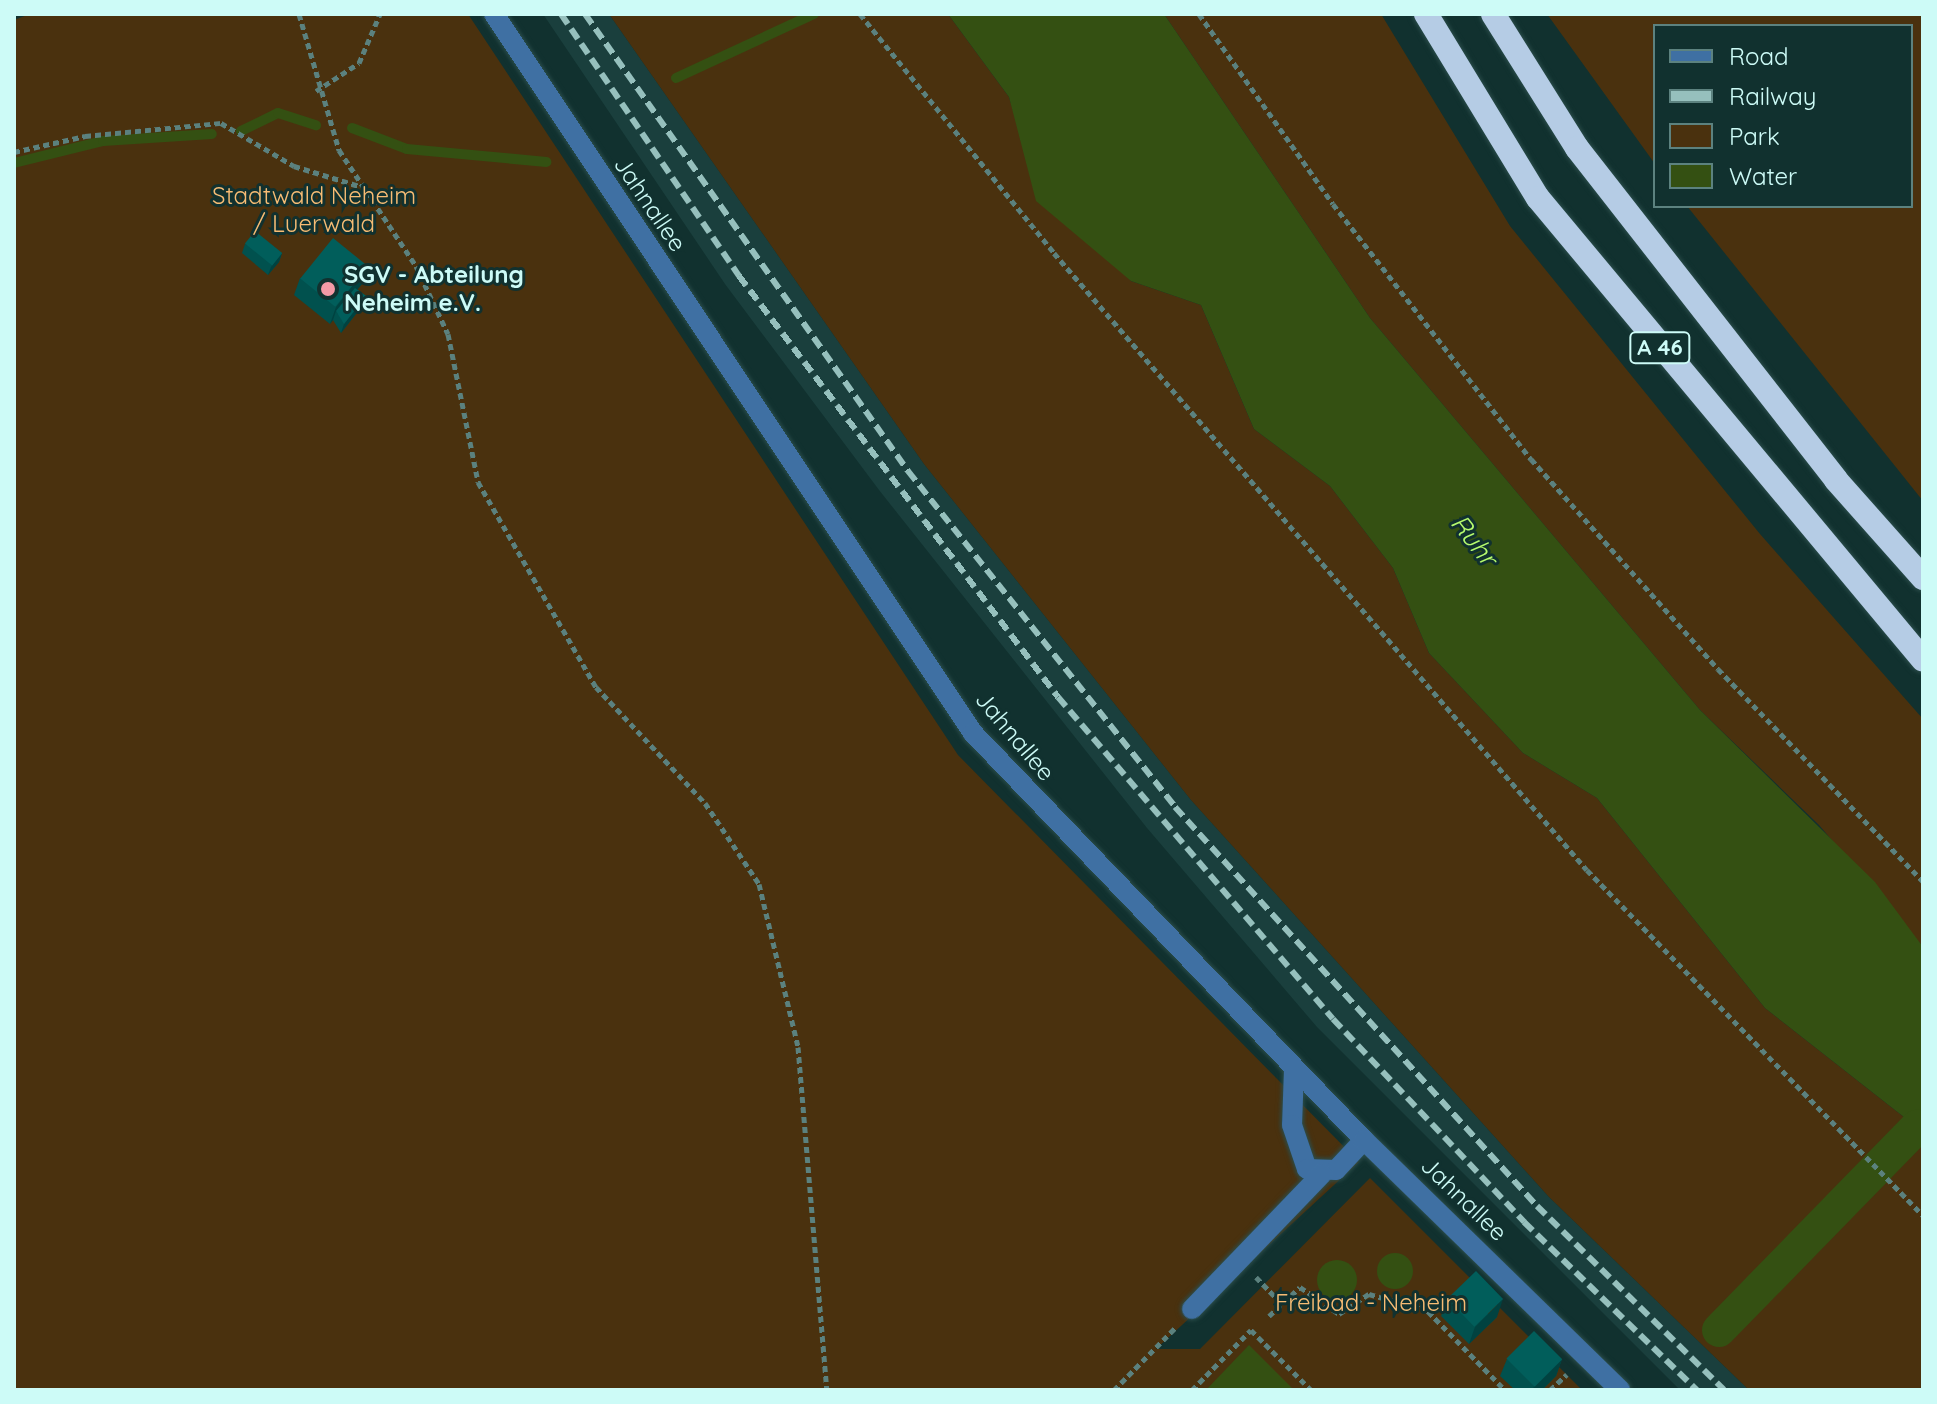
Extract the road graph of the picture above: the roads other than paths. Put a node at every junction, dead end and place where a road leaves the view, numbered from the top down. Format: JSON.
{"nodes":[{"id":1,"x":494,"y":14,"type":"edge"},
{"id":2,"x":1426,"y":14,"type":"edge"},
{"id":3,"x":1493,"y":14,"type":"edge"},
{"id":4,"x":1923,"y":578,"type":"edge"},
{"id":5,"x":1923,"y":660,"type":"edge"},
{"id":6,"x":1294,"y":1069,"type":"junction"},
{"id":7,"x":1364,"y":1140,"type":"junction"},
{"id":8,"x":1322,"y":1174,"type":"junction"},
{"id":9,"x":1192,"y":1309,"type":"road end"},
{"id":10,"x":1620,"y":1390,"type":"edge"}],
"edges":[{"from":1,"to":6,"type":"street","name":"Jahnallee"},
{"from":2,"to":5,"type":"highway","number":"A 46"},
{"from":3,"to":4,"type":"highway","number":"A 46"},
{"from":6,"to":7,"type":"street","name":"Jahnallee"},
{"from":6,"to":8,"type":"street"},
{"from":7,"to":8,"type":"street"},
{"from":7,"to":10,"type":"street","name":"Jahnallee"},
{"from":8,"to":9,"type":"street"}]}
